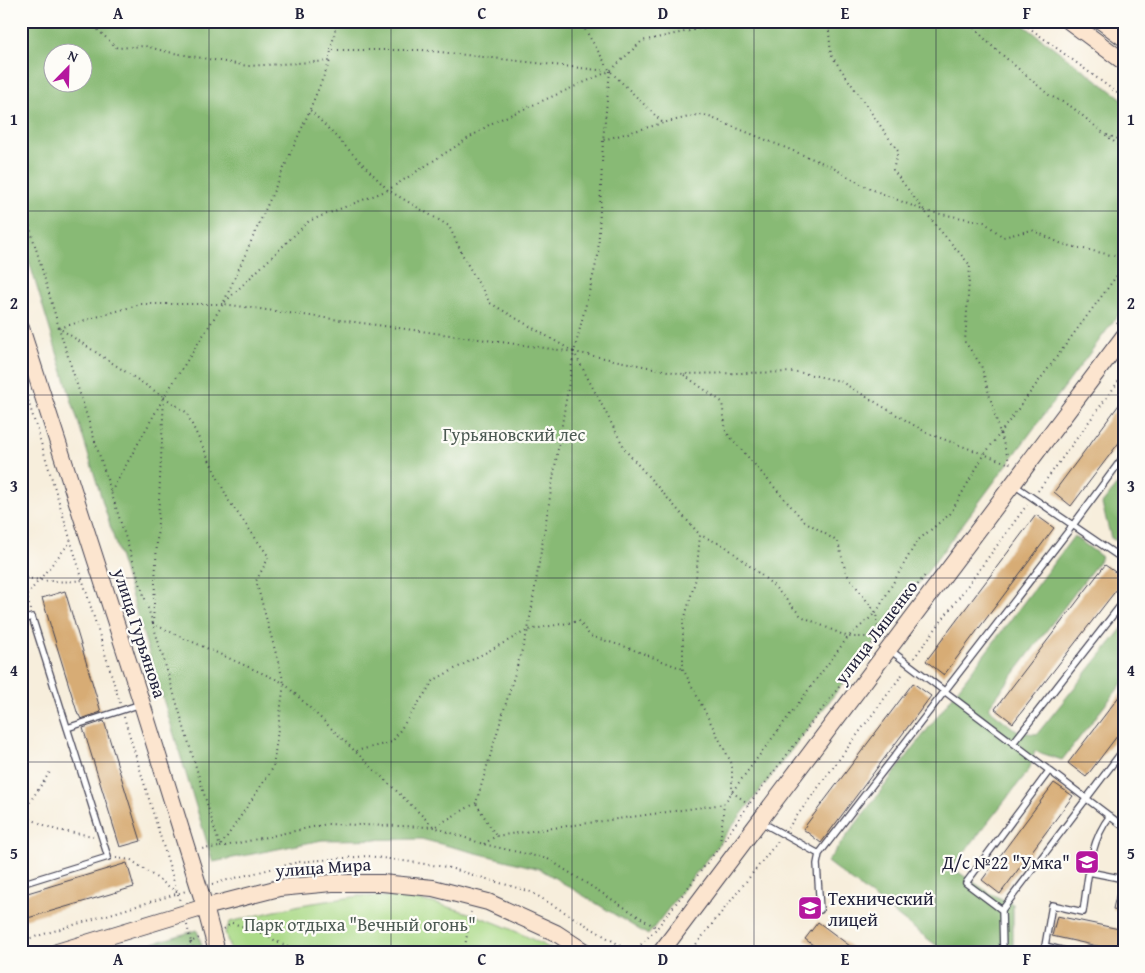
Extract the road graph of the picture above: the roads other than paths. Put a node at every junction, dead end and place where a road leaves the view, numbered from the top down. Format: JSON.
{"nodes":[{"id":1,"x":1069,"y":21,"type":"edge"},
{"id":2,"x":1101,"y":21,"type":"edge"},
{"id":3,"x":1124,"y":38,"type":"edge"},
{"id":4,"x":1123,"y":61,"type":"edge"},
{"id":5,"x":21,"y":328,"type":"edge"},
{"id":6,"x":1118,"y":333,"type":"edge"},
{"id":7,"x":25,"y":354,"type":"edge"},
{"id":8,"x":1124,"y":456,"type":"edge"},
{"id":9,"x":1012,"y":484,"type":"junction"},
{"id":10,"x":1073,"y":525,"type":"junction"},
{"id":11,"x":1124,"y":560,"type":"edge"},
{"id":12,"x":1124,"y":601,"type":"edge"},
{"id":13,"x":21,"y":620,"type":"edge"},
{"id":14,"x":884,"y":643,"type":"junction"},
{"id":15,"x":945,"y":691,"type":"junction"},
{"id":16,"x":142,"y":704,"type":"junction"},
{"id":17,"x":67,"y":728,"type":"junction"},
{"id":18,"x":1013,"y":744,"type":"junction"},
{"id":19,"x":1124,"y":749,"type":"edge"},
{"id":20,"x":1050,"y":771,"type":"junction"},
{"id":21,"x":1086,"y":799,"type":"junction"},
{"id":22,"x":1110,"y":816,"type":"junction"},
{"id":23,"x":760,"y":821,"type":"junction"},
{"id":24,"x":1124,"y":826,"type":"edge"},
{"id":25,"x":818,"y":854,"type":"junction"},
{"id":26,"x":1090,"y":872,"type":"junction"},
{"id":27,"x":1124,"y":879,"type":"edge"},
{"id":28,"x":21,"y":884,"type":"edge"},
{"id":29,"x":205,"y":907,"type":"junction"},
{"id":30,"x":820,"y":910,"type":"dead end"},
{"id":31,"x":1002,"y":910,"type":"junction"},
{"id":32,"x":57,"y":952,"type":"edge"},
{"id":33,"x":217,"y":952,"type":"edge"},
{"id":34,"x":585,"y":952,"type":"edge"},
{"id":35,"x":661,"y":952,"type":"edge"},
{"id":36,"x":1003,"y":952,"type":"edge"},
{"id":37,"x":1069,"y":952,"type":"edge"}],
"edges":[{"from":1,"to":4,"type":"main road"},
{"from":2,"to":3,"type":"main road"},
{"from":5,"to":7,"type":"main road","name":"улица Гурьянова"},
{"from":6,"to":9,"type":"main road","name":"улица Ляшенко"},
{"from":7,"to":16,"type":"main road","name":"улица Гурьянова"},
{"from":8,"to":10,"type":"lane"},
{"from":9,"to":10,"type":"lane"},
{"from":9,"to":14,"type":"main road","name":"улица Ляшенко"},
{"from":10,"to":11,"type":"lane"},
{"from":10,"to":15,"type":"lane"},
{"from":12,"to":18,"type":"lane"},
{"from":13,"to":17,"type":"lane"},
{"from":14,"to":15,"type":"lane"},
{"from":14,"to":23,"type":"main road","name":"улица Ляшенко"},
{"from":15,"to":18,"type":"lane"},
{"from":15,"to":25,"type":"lane"},
{"from":16,"to":17,"type":"lane"},
{"from":16,"to":29,"type":"main road","name":"улица Гурьянова"},
{"from":17,"to":28,"type":"lane"},
{"from":18,"to":20,"type":"lane"},
{"from":19,"to":21,"type":"lane"},
{"from":20,"to":21,"type":"lane"},
{"from":20,"to":31,"type":"lane"},
{"from":21,"to":22,"type":"lane"},
{"from":21,"to":31,"type":"lane"},
{"from":22,"to":24,"type":"lane"},
{"from":22,"to":26,"type":"lane"},
{"from":23,"to":25,"type":"lane"},
{"from":23,"to":35,"type":"main road","name":"улица Ляшенко"},
{"from":25,"to":30,"type":"lane"},
{"from":26,"to":27,"type":"lane"},
{"from":26,"to":37,"type":"lane"},
{"from":29,"to":32,"type":"main road","name":"улица Мира"},
{"from":29,"to":33,"type":"main road","name":"улица Гурьянова"},
{"from":29,"to":34,"type":"main road","name":"улица Мира"},
{"from":31,"to":36,"type":"lane"}]}
